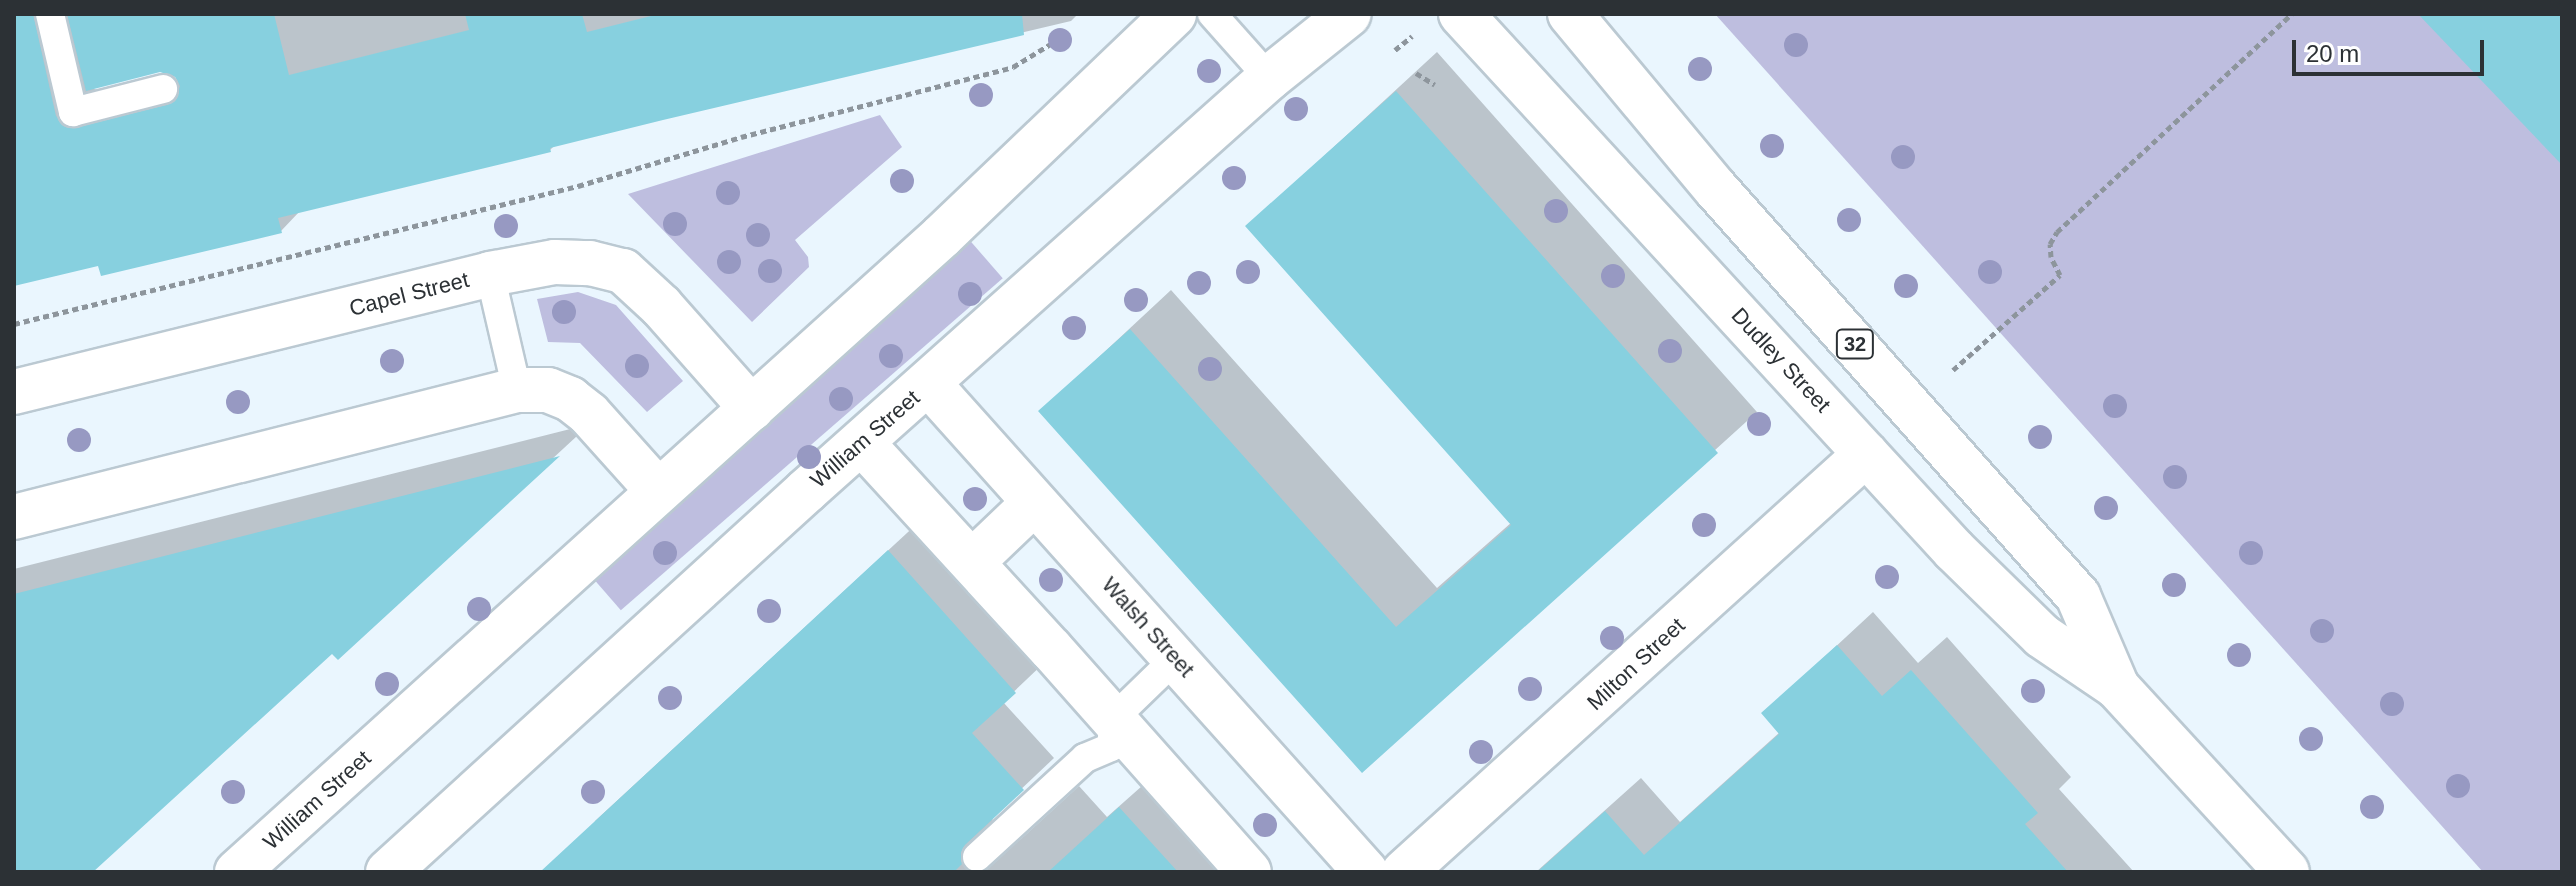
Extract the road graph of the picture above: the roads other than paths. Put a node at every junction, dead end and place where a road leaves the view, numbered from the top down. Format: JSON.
{"nodes":[{"id":1,"x":50,"y":14,"type":"edge"},
{"id":2,"x":1174,"y":14,"type":"edge"},
{"id":3,"x":1212,"y":14,"type":"edge"},
{"id":4,"x":1349,"y":14,"type":"edge"},
{"id":5,"x":1461,"y":14,"type":"edge"},
{"id":6,"x":1570,"y":14,"type":"edge"},
{"id":7,"x":1269,"y":78,"type":"junction"},
{"id":8,"x":163,"y":89,"type":"dead end"},
{"id":9,"x":490,"y":274,"type":"junction"},
{"id":10,"x":928,"y":383,"type":"junction"},
{"id":11,"x":517,"y":390,"type":"junction"},
{"id":12,"x":14,"y":392,"type":"edge"},
{"id":13,"x":752,"y":409,"type":"junction"},
{"id":14,"x":862,"y":443,"type":"junction"},
{"id":15,"x":1866,"y":454,"type":"junction"},
{"id":16,"x":658,"y":491,"type":"junction"},
{"id":17,"x":1034,"y":503,"type":"junction"},
{"id":18,"x":14,"y":517,"type":"edge"},
{"id":19,"x":972,"y":562,"type":"junction"},
{"id":20,"x":1176,"y":658,"type":"junction"},
{"id":21,"x":2117,"y":687,"type":"junction"},
{"id":22,"x":1114,"y":718,"type":"junction"},
{"id":23,"x":977,"y":857,"type":"dead end"},
{"id":24,"x":237,"y":872,"type":"edge"},
{"id":25,"x":388,"y":872,"type":"edge"},
{"id":26,"x":1249,"y":872,"type":"edge"},
{"id":27,"x":1366,"y":872,"type":"edge"},
{"id":28,"x":1404,"y":872,"type":"edge"},
{"id":29,"x":2287,"y":872,"type":"edge"}],
"edges":[{"from":1,"to":8,"type":"lane"},
{"from":2,"to":13,"type":"street","name":"William Street"},
{"from":3,"to":7,"type":"lane"},
{"from":4,"to":7,"type":"street","name":"William Street"},
{"from":5,"to":15,"type":"street","name":"Dudley Street","number":"32"},
{"from":6,"to":21,"type":"street","name":"Dudley Street","number":"32"},
{"from":7,"to":10,"type":"street","name":"William Street"},
{"from":9,"to":11,"type":"lane"},
{"from":9,"to":12,"type":"street","name":"Capel Street"},
{"from":9,"to":13,"type":"street","name":"Capel Street"},
{"from":10,"to":14,"type":"street","name":"William Street"},
{"from":10,"to":17,"type":"street","name":"Walsh Street"},
{"from":11,"to":16,"type":"street"},
{"from":11,"to":18,"type":"street"},
{"from":13,"to":16,"type":"street","name":"William Street"},
{"from":14,"to":19,"type":"street"},
{"from":14,"to":25,"type":"street","name":"William Street"},
{"from":15,"to":21,"type":"street","name":"Dudley Street","number":"32"},
{"from":15,"to":28,"type":"street","name":"Milton Street"},
{"from":16,"to":24,"type":"street","name":"William Street"},
{"from":17,"to":19,"type":"street"},
{"from":17,"to":20,"type":"street","name":"Walsh Street"},
{"from":19,"to":22,"type":"street"},
{"from":20,"to":22,"type":"lane"},
{"from":20,"to":27,"type":"street","name":"Walsh Street"},
{"from":21,"to":29,"type":"street","name":"Dudley Street","number":"32"},
{"from":22,"to":23,"type":"lane"},
{"from":22,"to":26,"type":"street"}]}
